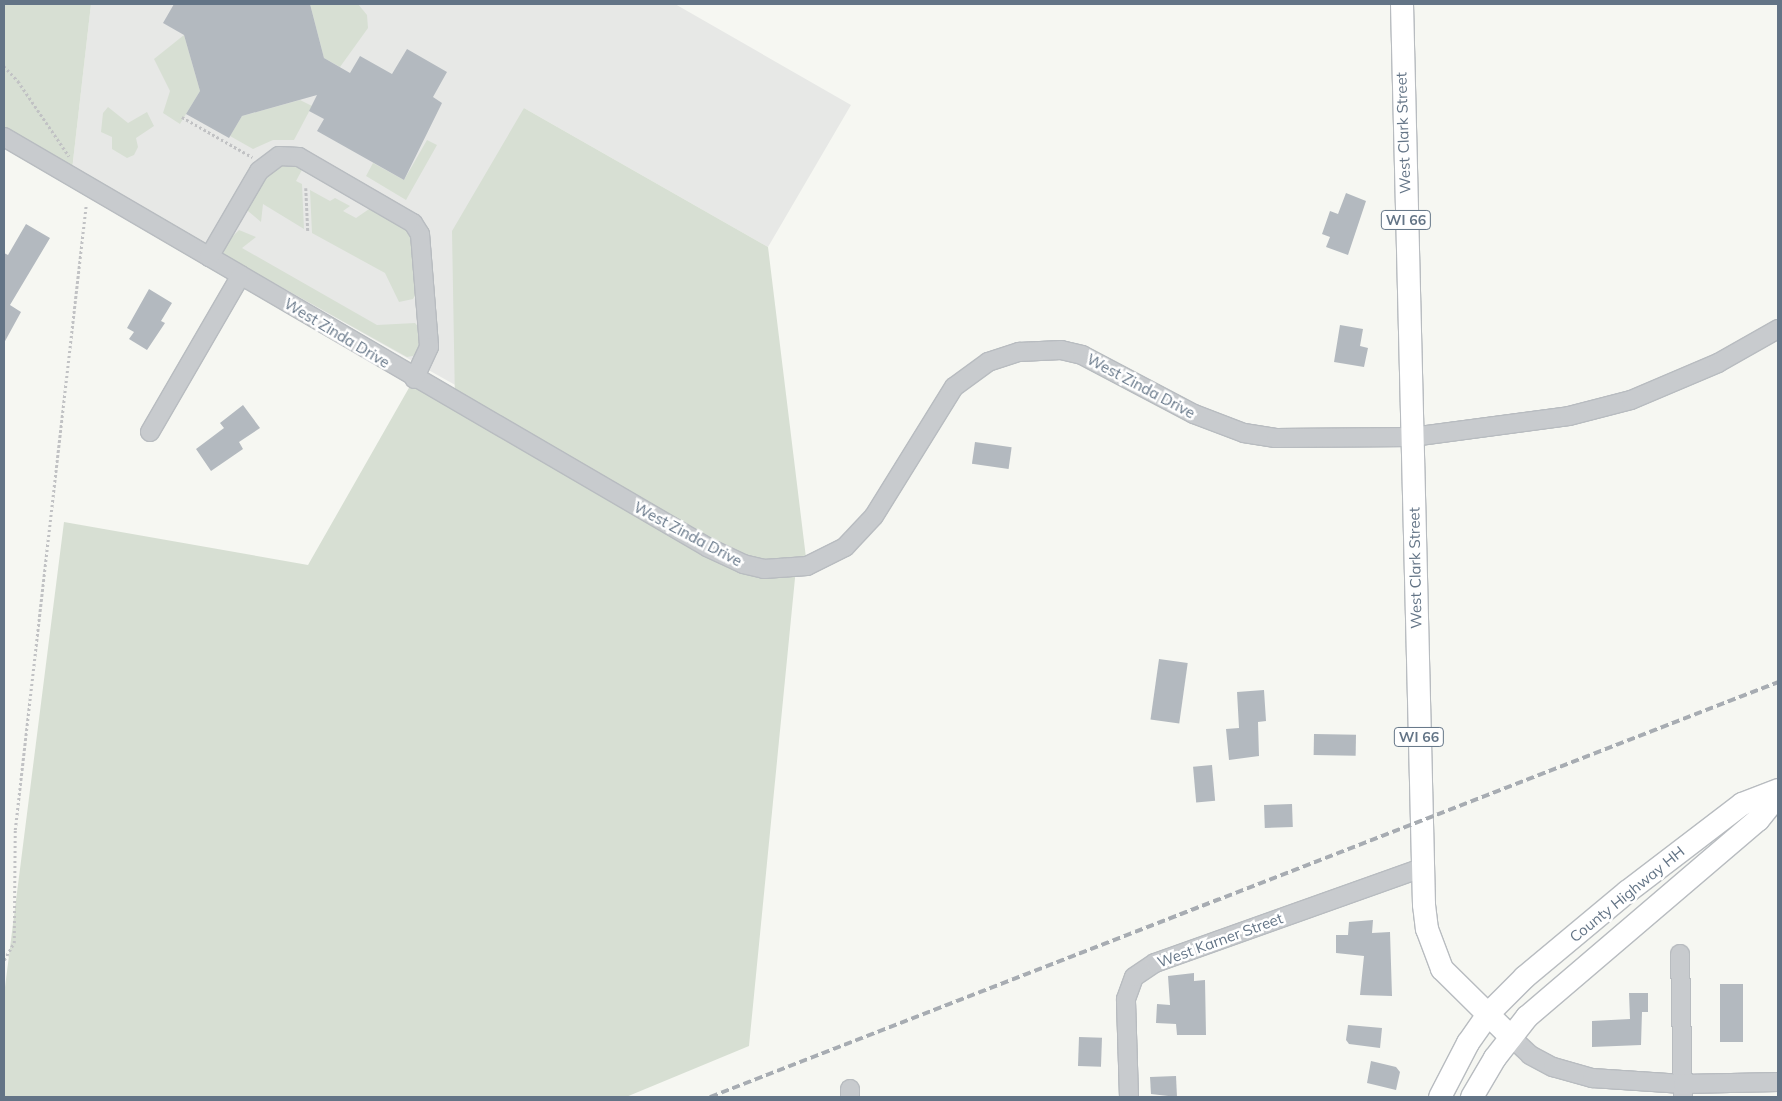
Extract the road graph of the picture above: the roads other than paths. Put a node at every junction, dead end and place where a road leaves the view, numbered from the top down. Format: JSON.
{"nodes":[{"id":1,"x":1402,"y":4,"type":"edge"},
{"id":2,"x":5,"y":139,"type":"edge"},
{"id":3,"x":209,"y":257,"type":"junction"},
{"id":4,"x":240,"y":275,"type":"junction"},
{"id":5,"x":1778,"y":329,"type":"edge"},
{"id":6,"x":414,"y":379,"type":"junction"},
{"id":7,"x":150,"y":432,"type":"dead end"},
{"id":8,"x":1412,"y":437,"type":"junction"},
{"id":9,"x":1778,"y":790,"type":"edge"},
{"id":10,"x":1778,"y":795,"type":"edge"},
{"id":11,"x":1422,"y":868,"type":"junction"},
{"id":12,"x":1680,"y":954,"type":"dead end"},
{"id":13,"x":1488,"y":1014,"type":"junction"},
{"id":14,"x":1511,"y":1038,"type":"junction"},
{"id":15,"x":1778,"y":1082,"type":"edge"},
{"id":16,"x":1683,"y":1091,"type":"edge"},
{"id":17,"x":1130,"y":1097,"type":"edge"},
{"id":18,"x":1440,"y":1097,"type":"edge"},
{"id":19,"x":1472,"y":1097,"type":"edge"}],
"edges":[{"from":1,"to":8,"type":"main road","name":"West Clark Street","number":"WI 66"},
{"from":2,"to":3,"type":"street","name":"West Zinda Drive"},
{"from":3,"to":4,"type":"street","name":"West Zinda Drive"},
{"from":3,"to":6,"type":"street"},
{"from":4,"to":6,"type":"street","name":"West Zinda Drive"},
{"from":4,"to":7,"type":"street"},
{"from":5,"to":8,"type":"street","name":"West Zinda Drive"},
{"from":6,"to":8,"type":"street","name":"West Zinda Drive"},
{"from":8,"to":11,"type":"main road","name":"West Clark Street","number":"WI 66"},
{"from":9,"to":13,"type":"main road","name":"County Highway HH"},
{"from":10,"to":14,"type":"main road","name":"County Highway HH"},
{"from":11,"to":13,"type":"main road","name":"West Clark Street","number":"WI 66"},
{"from":11,"to":17,"type":"street","name":"West Karner Street"},
{"from":12,"to":16,"type":"street"},
{"from":13,"to":14,"type":"main road","name":"West Clark Street"},
{"from":13,"to":18,"type":"main road"},
{"from":14,"to":16,"type":"street"},
{"from":14,"to":19,"type":"main road"},
{"from":15,"to":16,"type":"street"}]}
